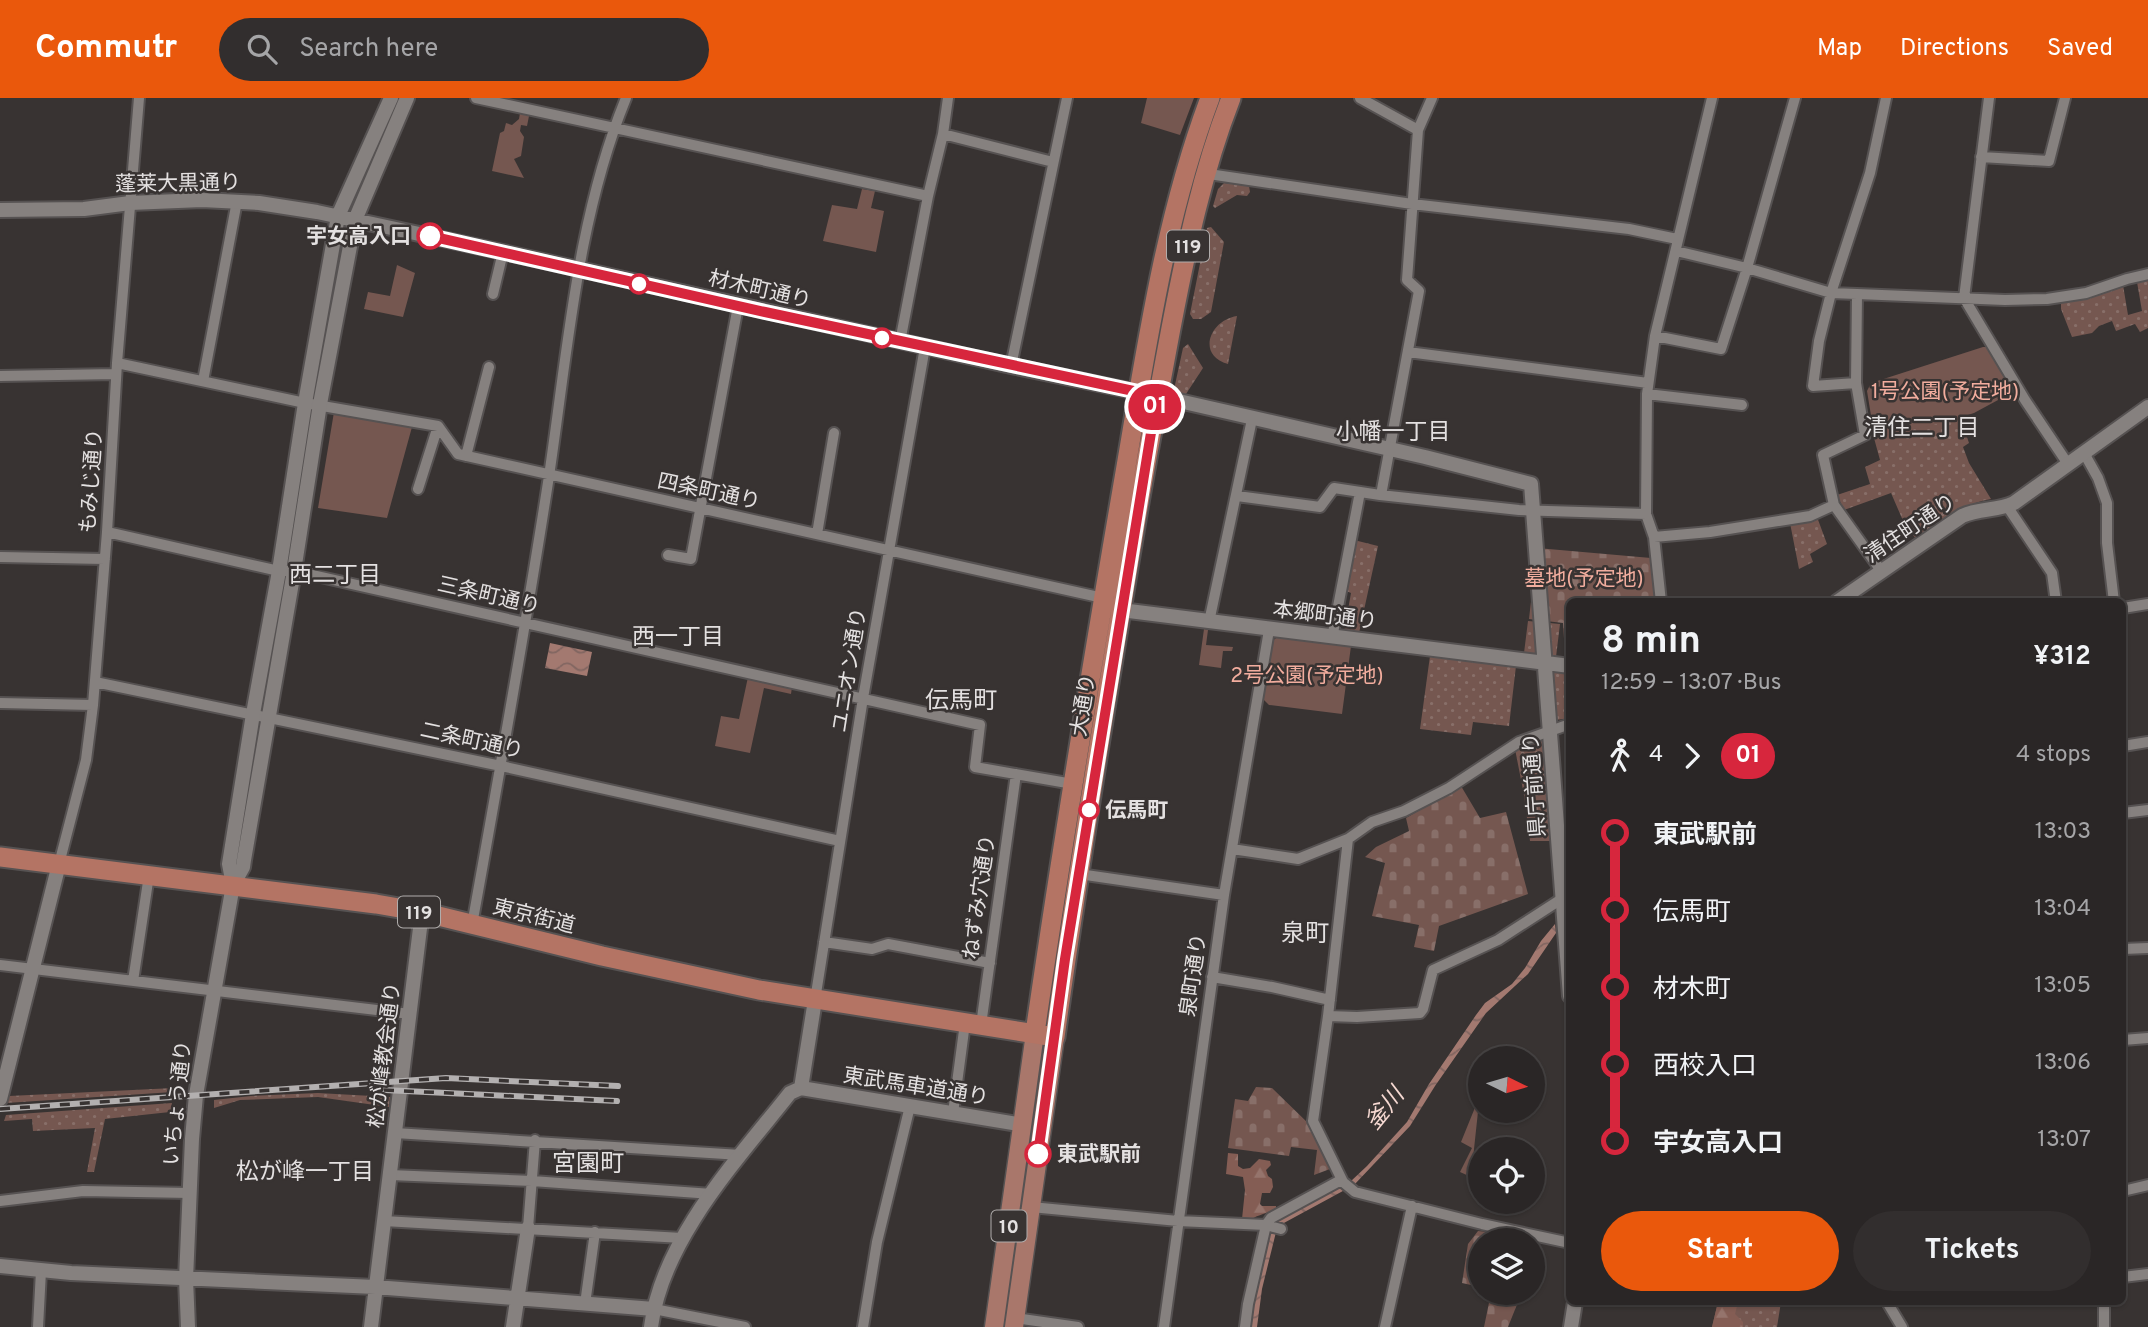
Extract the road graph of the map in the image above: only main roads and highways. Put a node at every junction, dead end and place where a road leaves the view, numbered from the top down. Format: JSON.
{"nodes":[{"id":1,"x":1210,"y":98,"type":"edge"},
{"id":2,"x":1231,"y":98,"type":"edge"},
{"id":3,"x":1148,"y":394,"type":"junction"},
{"id":4,"x":0,"y":857,"type":"edge"},
{"id":5,"x":1045,"y":1035,"type":"junction"},
{"id":6,"x":1014,"y":1322,"type":"edge"},
{"id":7,"x":994,"y":1327,"type":"edge"}],
"edges":[{"from":1,"to":3,"type":"highway","name":"大通り","number":"119"},
{"from":2,"to":3,"type":"highway","name":"大通り","number":"119"},
{"from":3,"to":5,"type":"highway","name":"大通り","number":"119"},
{"from":3,"to":5,"type":"highway","name":"大通り","number":"119"},
{"from":4,"to":5,"type":"highway","name":"東京街道","number":"119"},
{"from":5,"to":6,"type":"main road","name":"大通り","number":"10"},
{"from":5,"to":7,"type":"main road","name":"大通り","number":"10"}]}
